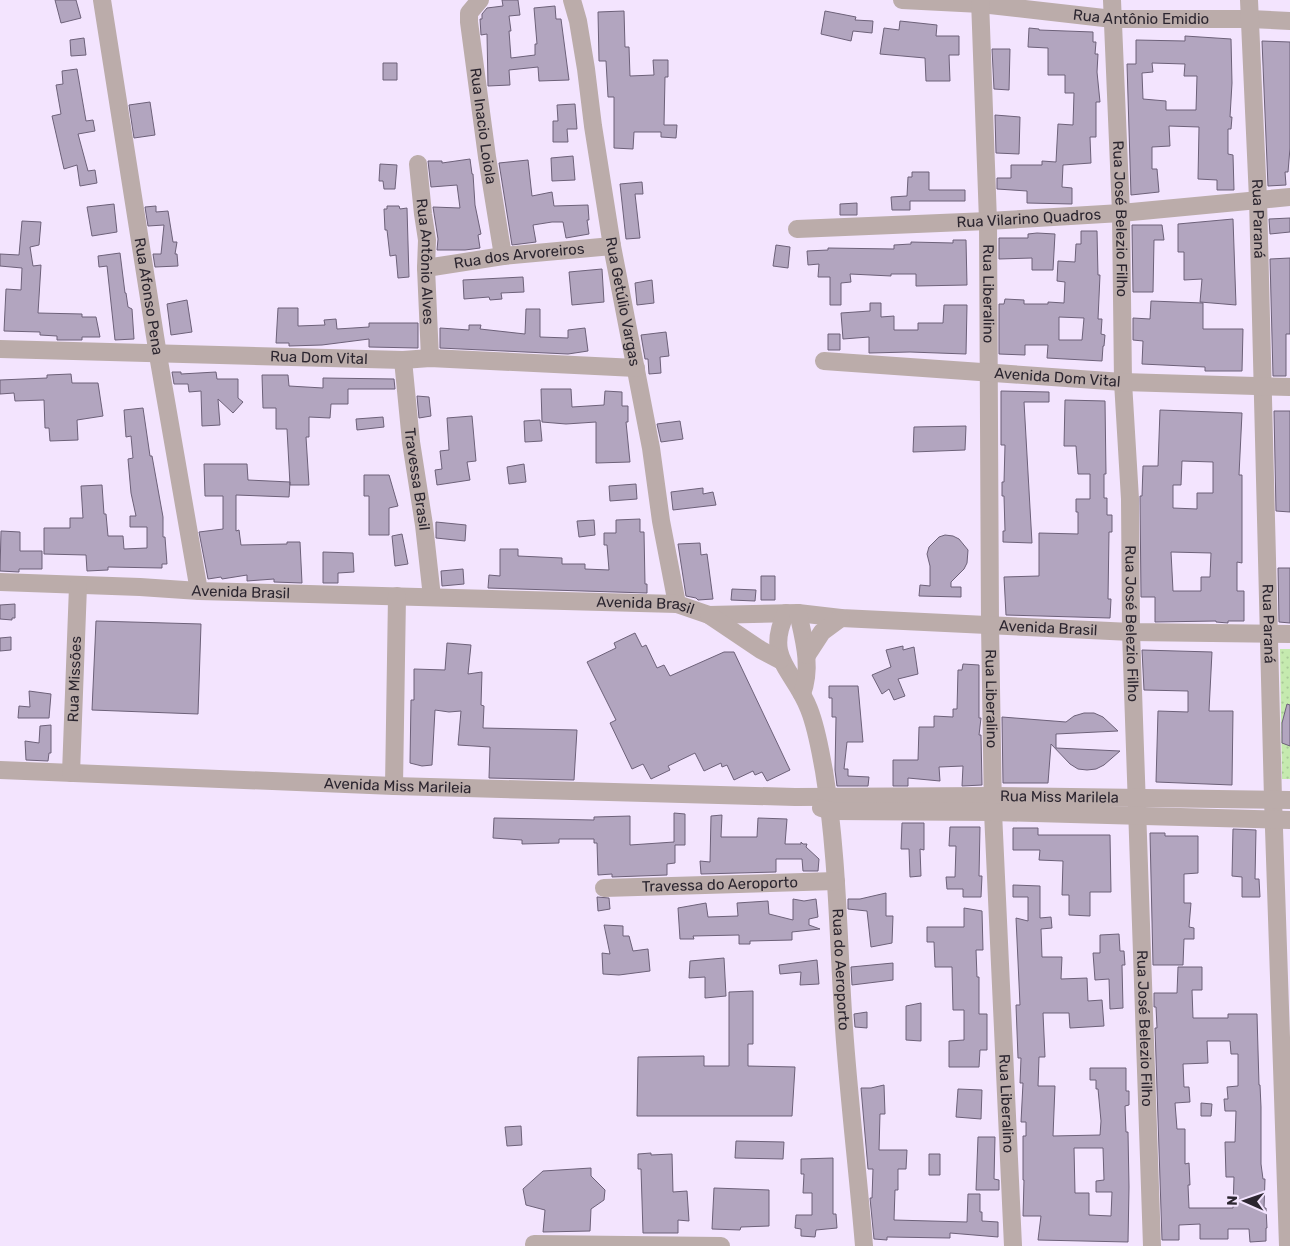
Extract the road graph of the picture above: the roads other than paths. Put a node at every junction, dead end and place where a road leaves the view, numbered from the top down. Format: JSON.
{"nodes":[{"id":1,"x":102,"y":0,"type":"edge"},
{"id":2,"x":480,"y":0,"type":"edge"},
{"id":3,"x":572,"y":0,"type":"edge"},
{"id":4,"x":902,"y":0,"type":"edge"},
{"id":5,"x":1112,"y":0,"type":"edge"},
{"id":6,"x":1249,"y":0,"type":"edge"},
{"id":7,"x":980,"y":2,"type":"edge"},
{"id":8,"x":1113,"y":19,"type":"junction"},
{"id":9,"x":1250,"y":19,"type":"junction"},
{"id":10,"x":1290,"y":21,"type":"edge"},
{"id":11,"x":418,"y":164,"type":"dead end"},
{"id":12,"x":1290,"y":196,"type":"edge"},
{"id":13,"x":1258,"y":199,"type":"junction"},
{"id":14,"x":1121,"y":213,"type":"junction"},
{"id":15,"x":988,"y":221,"type":"junction"},
{"id":16,"x":797,"y":229,"type":"dead end"},
{"id":17,"x":612,"y":246,"type":"junction"},
{"id":18,"x":503,"y":256,"type":"junction"},
{"id":19,"x":426,"y":268,"type":"junction"},
{"id":20,"x":0,"y":349,"type":"edge"},
{"id":21,"x":158,"y":354,"type":"junction"},
{"id":22,"x":430,"y":358,"type":"junction"},
{"id":23,"x":403,"y":360,"type":"junction"},
{"id":24,"x":824,"y":361,"type":"dead end"},
{"id":25,"x":636,"y":368,"type":"junction"},
{"id":26,"x":990,"y":372,"type":"junction"},
{"id":27,"x":1124,"y":382,"type":"junction"},
{"id":28,"x":1262,"y":386,"type":"junction"},
{"id":29,"x":1290,"y":387,"type":"edge"},
{"id":30,"x":0,"y":582,"type":"edge"},
{"id":31,"x":78,"y":586,"type":"junction"},
{"id":32,"x":199,"y":591,"type":"junction"},
{"id":33,"x":397,"y":596,"type":"junction"},
{"id":34,"x":432,"y":597,"type":"junction"},
{"id":35,"x":677,"y":604,"type":"junction"},
{"id":36,"x":792,"y":613,"type":"junction"},
{"id":37,"x":709,"y":615,"type":"junction"},
{"id":38,"x":840,"y":618,"type":"junction"},
{"id":39,"x":990,"y":625,"type":"junction"},
{"id":40,"x":1131,"y":632,"type":"junction"},
{"id":41,"x":1270,"y":634,"type":"junction"},
{"id":42,"x":1290,"y":634,"type":"edge"},
{"id":43,"x":807,"y":655,"type":"junction"},
{"id":44,"x":780,"y":660,"type":"junction"},
{"id":45,"x":802,"y":694,"type":"junction"},
{"id":46,"x":0,"y":770,"type":"edge"},
{"id":47,"x":71,"y":773,"type":"junction"},
{"id":48,"x":394,"y":786,"type":"junction"},
{"id":49,"x":1138,"y":798,"type":"junction"},
{"id":50,"x":1282,"y":800,"type":"edge"},
{"id":51,"x":829,"y":804,"type":"junction"},
{"id":52,"x":993,"y":804,"type":"junction"},
{"id":53,"x":1138,"y":817,"type":"junction"},
{"id":54,"x":1282,"y":820,"type":"edge"},
{"id":55,"x":836,"y":881,"type":"junction"},
{"id":56,"x":604,"y":888,"type":"dead end"},
{"id":57,"x":534,"y":1244,"type":"dead end"},
{"id":58,"x":721,"y":1246,"type":"edge"},
{"id":59,"x":864,"y":1246,"type":"edge"},
{"id":60,"x":1013,"y":1246,"type":"edge"},
{"id":61,"x":1152,"y":1246,"type":"edge"},
{"id":62,"x":1288,"y":1246,"type":"edge"}],
"edges":[{"from":1,"to":21,"type":"street","name":"Rua Afonso Pena"},
{"from":2,"to":18,"type":"street","name":"Rua Inacio Loiola"},
{"from":3,"to":17,"type":"street","name":"Rua Getúlio Vargas"},
{"from":4,"to":7,"type":"street","name":"Rua Antônio Emidio"},
{"from":5,"to":8,"type":"street","name":"Rua José Belezio Filho"},
{"from":6,"to":9,"type":"street","name":"Rua Paraná"},
{"from":7,"to":8,"type":"street","name":"Rua Antônio Emidio"},
{"from":7,"to":15,"type":"street","name":"Rua Liberalino"},
{"from":8,"to":9,"type":"street","name":"Rua Antônio Emidio"},
{"from":8,"to":14,"type":"street","name":"Rua José Belezio Filho"},
{"from":9,"to":10,"type":"street","name":"Rua Antônio Emidio"},
{"from":9,"to":13,"type":"street","name":"Rua Paraná"},
{"from":11,"to":19,"type":"street","name":"Rua Antônio Alves"},
{"from":12,"to":13,"type":"street","name":"Rua Vilarino Quadros"},
{"from":13,"to":14,"type":"street","name":"Rua Vilarino Quadros"},
{"from":13,"to":28,"type":"street","name":"Rua Paraná"},
{"from":14,"to":15,"type":"street","name":"Rua Vilarino Quadros"},
{"from":14,"to":27,"type":"street","name":"Rua José Belezio Filho"},
{"from":15,"to":16,"type":"street","name":"Rua Vilarino Quadros"},
{"from":15,"to":26,"type":"street","name":"Rua Liberalino"},
{"from":17,"to":18,"type":"street","name":"Rua dos Arvoreiros"},
{"from":17,"to":25,"type":"street","name":"Rua Getúlio Vargas"},
{"from":18,"to":19,"type":"street","name":"Rua dos Arvoreiros"},
{"from":19,"to":22,"type":"street","name":"Rua Antônio Alves"},
{"from":20,"to":21,"type":"street","name":"Rua Dom Vital"},
{"from":21,"to":23,"type":"street","name":"Rua Dom Vital"},
{"from":21,"to":32,"type":"street","name":"Rua Afonso Pena"},
{"from":22,"to":23,"type":"street","name":"Rua Dom Vital"},
{"from":22,"to":25,"type":"street","name":"Rua Dom Vital"},
{"from":23,"to":34,"type":"street","name":"Travessa Brasil"},
{"from":24,"to":26,"type":"street","name":"Avenida Dom Vital"},
{"from":25,"to":35,"type":"street","name":"Rua Getúlio Vargas"},
{"from":26,"to":27,"type":"street","name":"Avenida Dom Vital"},
{"from":26,"to":39,"type":"street","name":"Rua Liberalino"},
{"from":27,"to":28,"type":"street","name":"Avenida Dom Vital"},
{"from":27,"to":40,"type":"street","name":"Rua José Belezio Filho"},
{"from":28,"to":29,"type":"street","name":"Avenida Dom Vital"},
{"from":28,"to":41,"type":"street","name":"Rua Paraná"},
{"from":30,"to":31,"type":"street","name":"Avenida Brasil"},
{"from":31,"to":32,"type":"street","name":"Avenida Brasil"},
{"from":31,"to":47,"type":"street","name":"Rua Missões"},
{"from":32,"to":33,"type":"street","name":"Avenida Brasil"},
{"from":33,"to":34,"type":"street","name":"Avenida Brasil"},
{"from":33,"to":48,"type":"street"},
{"from":34,"to":35,"type":"street","name":"Avenida Brasil"},
{"from":35,"to":37,"type":"street","name":"Avenida Brasil"},
{"from":36,"to":37,"type":"street","name":"Avenida Brasil"},
{"from":36,"to":38,"type":"street","name":"Avenida Brasil"},
{"from":36,"to":43,"type":"street"},
{"from":36,"to":44,"type":"street"},
{"from":37,"to":44,"type":"street"},
{"from":38,"to":39,"type":"street","name":"Avenida Brasil"},
{"from":38,"to":43,"type":"street"},
{"from":39,"to":40,"type":"street","name":"Avenida Brasil"},
{"from":39,"to":52,"type":"street","name":"Rua Liberalino"},
{"from":40,"to":41,"type":"street","name":"Avenida Brasil"},
{"from":40,"to":49,"type":"street","name":"Rua José Belezio Filho"},
{"from":41,"to":42,"type":"street","name":"Avenida Brasil"},
{"from":41,"to":50,"type":"street","name":"Rua Paraná"},
{"from":43,"to":45,"type":"street"},
{"from":44,"to":45,"type":"street","name":"Rua do Aeroporto"},
{"from":45,"to":51,"type":"street","name":"Rua do Aeroporto"},
{"from":46,"to":47,"type":"street","name":"Avenida Miss Marileia"},
{"from":47,"to":48,"type":"street","name":"Avenida Miss Marileia"},
{"from":48,"to":51,"type":"street","name":"Avenida Miss Marileia"},
{"from":49,"to":50,"type":"street","name":"Rua Miss Marilela"},
{"from":49,"to":52,"type":"street","name":"Rua Miss Marilela"},
{"from":49,"to":53,"type":"street","name":"Rua José Belezio Filho"},
{"from":50,"to":54,"type":"street","name":"Rua Paraná"},
{"from":51,"to":52,"type":"street","name":"Rua Miss Marilela"},
{"from":51,"to":55,"type":"street","name":"Rua do Aeroporto"},
{"from":52,"to":53,"type":"street","name":"Rua Miss Marilela"},
{"from":52,"to":60,"type":"street","name":"Rua Liberalino"},
{"from":53,"to":54,"type":"street","name":"Rua Miss Marilela"},
{"from":53,"to":61,"type":"street","name":"Rua José Belezio Filho"},
{"from":54,"to":62,"type":"street","name":"Rua Paraná"},
{"from":55,"to":56,"type":"street","name":"Travessa do Aeroporto"},
{"from":55,"to":59,"type":"street","name":"Rua do Aeroporto"},
{"from":57,"to":58,"type":"street"}]}
